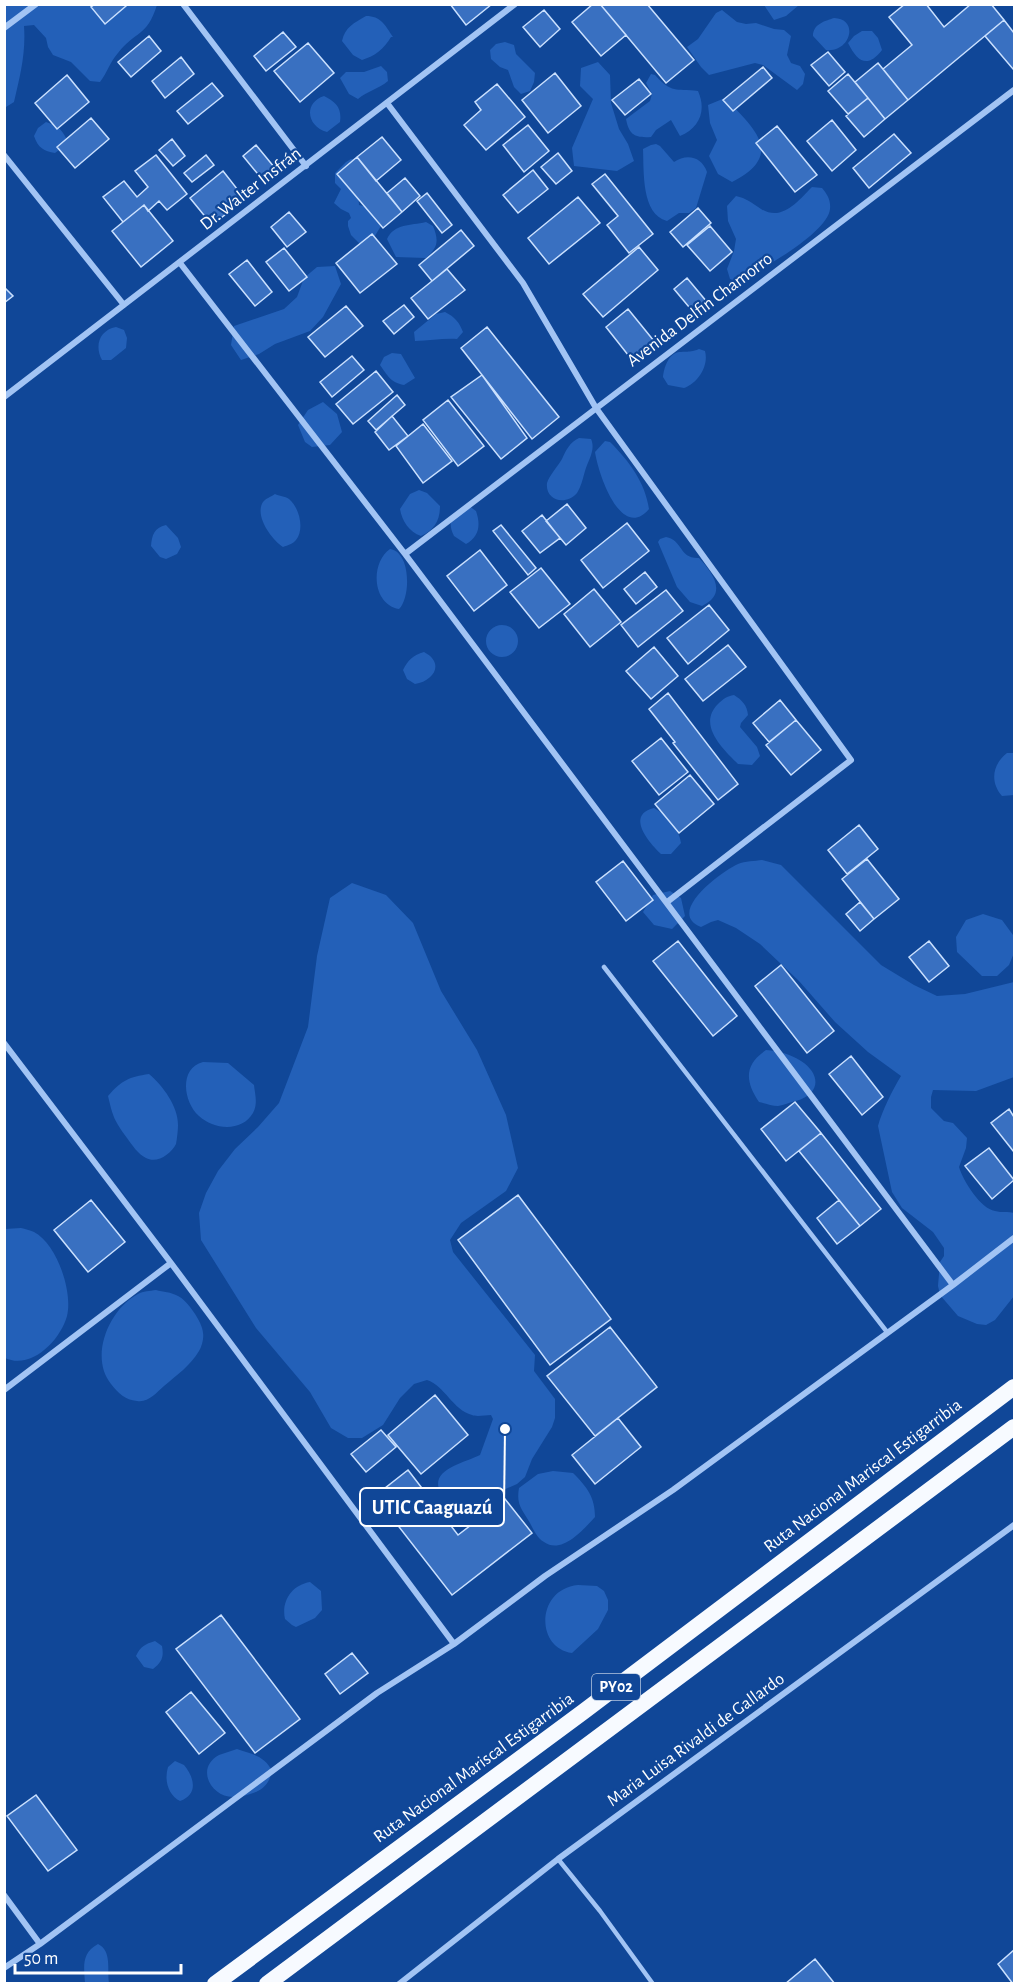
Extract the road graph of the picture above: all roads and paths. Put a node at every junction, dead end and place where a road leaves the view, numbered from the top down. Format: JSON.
{"nodes":[{"id":1,"x":36,"y":4,"type":"edge"},
{"id":2,"x":183,"y":4,"type":"edge"},
{"id":3,"x":515,"y":4,"type":"edge"},
{"id":4,"x":4,"y":28,"type":"edge"},
{"id":5,"x":1014,"y":90,"type":"edge"},
{"id":6,"x":387,"y":104,"type":"junction"},
{"id":7,"x":4,"y":155,"type":"edge"},
{"id":8,"x":306,"y":166,"type":"junction"},
{"id":9,"x":180,"y":263,"type":"junction"},
{"id":10,"x":124,"y":305,"type":"junction"},
{"id":11,"x":4,"y":397,"type":"edge"},
{"id":12,"x":596,"y":408,"type":"junction"},
{"id":13,"x":405,"y":554,"type":"junction"},
{"id":14,"x":667,"y":902,"type":"junction"},
{"id":15,"x":604,"y":967,"type":"dead end"},
{"id":16,"x":4,"y":1043,"type":"edge"},
{"id":17,"x":1014,"y":1238,"type":"edge"},
{"id":18,"x":171,"y":1263,"type":"junction"},
{"id":19,"x":953,"y":1285,"type":"junction"},
{"id":20,"x":887,"y":1332,"type":"junction"},
{"id":21,"x":1014,"y":1387,"type":"edge"},
{"id":22,"x":4,"y":1390,"type":"edge"},
{"id":23,"x":1014,"y":1427,"type":"edge"},
{"id":24,"x":1014,"y":1526,"type":"edge"},
{"id":25,"x":454,"y":1644,"type":"junction"},
{"id":26,"x":558,"y":1859,"type":"junction"},
{"id":27,"x":4,"y":1895,"type":"edge"},
{"id":28,"x":40,"y":1944,"type":"junction"},
{"id":29,"x":4,"y":1968,"type":"edge"},
{"id":30,"x":215,"y":1983,"type":"edge"},
{"id":31,"x":267,"y":1983,"type":"edge"},
{"id":32,"x":399,"y":1983,"type":"edge"},
{"id":33,"x":653,"y":1983,"type":"edge"}],
"edges":[{"from":1,"to":4,"type":"street"},
{"from":2,"to":8,"type":"street"},
{"from":3,"to":6,"type":"street","name":"Dr. Walter Insfrán"},
{"from":5,"to":12,"type":"street","name":"Avenida Delfin Chamorro"},
{"from":6,"to":8,"type":"street","name":"Dr. Walter Insfrán"},
{"from":6,"to":12,"type":"street"},
{"from":7,"to":10,"type":"street"},
{"from":8,"to":9,"type":"street","name":"Dr. Walter Insfrán"},
{"from":9,"to":10,"type":"street","name":"Dr. Walter Insfrán"},
{"from":9,"to":13,"type":"street"},
{"from":10,"to":11,"type":"street","name":"Dr. Walter Insfrán"},
{"from":12,"to":13,"type":"street","name":"Avenida Delfin Chamorro"},
{"from":12,"to":14,"type":"street"},
{"from":13,"to":14,"type":"street"},
{"from":14,"to":19,"type":"street"},
{"from":15,"to":20,"type":"lane"},
{"from":16,"to":18,"type":"street"},
{"from":17,"to":19,"type":"street"},
{"from":18,"to":22,"type":"street"},
{"from":18,"to":25,"type":"street"},
{"from":19,"to":20,"type":"street"},
{"from":20,"to":25,"type":"street"},
{"from":21,"to":30,"type":"highway","name":"Ruta Nacional Mariscal Estigarribia","number":"PY02"},
{"from":23,"to":31,"type":"highway","number":"PY02"},
{"from":24,"to":26,"type":"street","name":"Maria Luisa Rivaldi de Gallardo"},
{"from":25,"to":28,"type":"street"},
{"from":26,"to":32,"type":"street","name":"Maria Luisa Rivaldi de Gallardo"},
{"from":26,"to":33,"type":"lane"},
{"from":27,"to":28,"type":"street"},
{"from":28,"to":29,"type":"street"}]}
